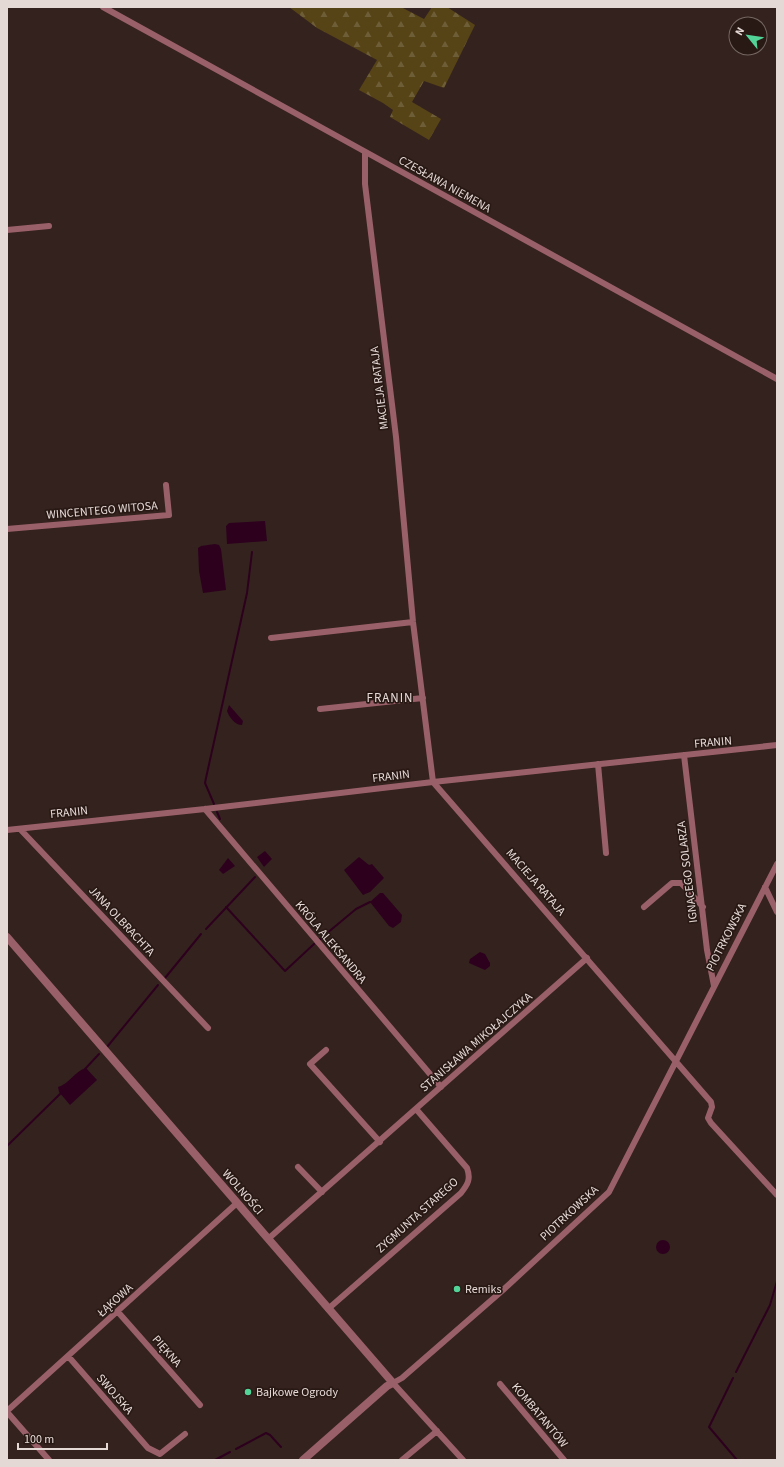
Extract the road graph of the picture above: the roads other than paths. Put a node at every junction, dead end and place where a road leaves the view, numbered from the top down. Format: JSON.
{"nodes":[{"id":1,"x":103,"y":7,"type":"edge"},
{"id":2,"x":365,"y":152,"type":"junction"},
{"id":3,"x":49,"y":226,"type":"dead end"},
{"id":4,"x":7,"y":230,"type":"edge"},
{"id":5,"x":777,"y":377,"type":"edge"},
{"id":6,"x":166,"y":485,"type":"dead end"},
{"id":7,"x":7,"y":529,"type":"edge"},
{"id":8,"x":413,"y":622,"type":"junction"},
{"id":9,"x":271,"y":638,"type":"dead end"},
{"id":10,"x":422,"y":698,"type":"junction"},
{"id":11,"x":320,"y":709,"type":"dead end"},
{"id":12,"x":777,"y":745,"type":"edge"},
{"id":13,"x":684,"y":755,"type":"junction"},
{"id":14,"x":598,"y":764,"type":"junction"},
{"id":15,"x":433,"y":782,"type":"junction"},
{"id":16,"x":205,"y":810,"type":"junction"},
{"id":17,"x":20,"y":829,"type":"junction"},
{"id":18,"x":7,"y":830,"type":"edge"},
{"id":19,"x":606,"y":853,"type":"dead end"},
{"id":20,"x":777,"y":864,"type":"edge"},
{"id":21,"x":765,"y":887,"type":"junction"},
{"id":22,"x":644,"y":907,"type":"dead end"},
{"id":23,"x":703,"y":907,"type":"junction"},
{"id":24,"x":777,"y":912,"type":"edge"},
{"id":25,"x":7,"y":937,"type":"edge"},
{"id":26,"x":587,"y":958,"type":"junction"},
{"id":27,"x":714,"y":986,"type":"junction"},
{"id":28,"x":208,"y":1028,"type":"dead end"},
{"id":29,"x":326,"y":1050,"type":"dead end"},
{"id":30,"x":676,"y":1062,"type":"junction"},
{"id":31,"x":441,"y":1087,"type":"junction"},
{"id":32,"x":416,"y":1109,"type":"junction"},
{"id":33,"x":380,"y":1142,"type":"junction"},
{"id":34,"x":298,"y":1166,"type":"dead end"},
{"id":35,"x":322,"y":1192,"type":"junction"},
{"id":36,"x":777,"y":1195,"type":"edge"},
{"id":37,"x":237,"y":1203,"type":"junction"},
{"id":38,"x":268,"y":1239,"type":"junction"},
{"id":39,"x":328,"y":1309,"type":"junction"},
{"id":40,"x":118,"y":1312,"type":"junction"},
{"id":41,"x":68,"y":1356,"type":"junction"},
{"id":42,"x":393,"y":1383,"type":"junction"},
{"id":43,"x":500,"y":1384,"type":"dead end"},
{"id":44,"x":200,"y":1405,"type":"dead end"},
{"id":45,"x":7,"y":1411,"type":"edge"},
{"id":46,"x":437,"y":1431,"type":"junction"},
{"id":47,"x":185,"y":1434,"type":"dead end"},
{"id":48,"x":49,"y":1460,"type":"edge"},
{"id":49,"x":303,"y":1460,"type":"edge"},
{"id":50,"x":402,"y":1460,"type":"edge"},
{"id":51,"x":463,"y":1460,"type":"edge"},
{"id":52,"x":564,"y":1460,"type":"edge"}],
"edges":[{"from":1,"to":2,"type":"street","name":"CZESŁAWA NIEMENA"},
{"from":2,"to":5,"type":"street","name":"CZESŁAWA NIEMENA"},
{"from":2,"to":8,"type":"street","name":"MACIEJA RATAJA"},
{"from":3,"to":4,"type":"street"},
{"from":6,"to":7,"type":"street","name":"WINCENTEGO WITOSA"},
{"from":8,"to":9,"type":"street"},
{"from":8,"to":10,"type":"street","name":"MACIEJA RATAJA"},
{"from":10,"to":11,"type":"street"},
{"from":10,"to":15,"type":"street","name":"MACIEJA RATAJA"},
{"from":12,"to":13,"type":"street","name":"FRANIN"},
{"from":13,"to":14,"type":"street","name":"FRANIN"},
{"from":13,"to":23,"type":"street","name":"IGNACEGO SOLARZA"},
{"from":14,"to":15,"type":"street","name":"FRANIN"},
{"from":14,"to":19,"type":"street"},
{"from":15,"to":16,"type":"street","name":"FRANIN"},
{"from":15,"to":26,"type":"street","name":"MACIEJA RATAJA"},
{"from":16,"to":17,"type":"street","name":"FRANIN"},
{"from":16,"to":31,"type":"street","name":"KRÓLA ALEKSANDRA"},
{"from":17,"to":18,"type":"street","name":"FRANIN"},
{"from":17,"to":28,"type":"street","name":"JANA OLBRACHTA"},
{"from":20,"to":21,"type":"street","name":"PIOTRKOWSKA"},
{"from":21,"to":24,"type":"street"},
{"from":21,"to":27,"type":"street","name":"PIOTRKOWSKA"},
{"from":22,"to":23,"type":"street"},
{"from":23,"to":27,"type":"street","name":"IGNACEGO SOLARZA"},
{"from":25,"to":37,"type":"street","name":"WOLNOŚCI"},
{"from":26,"to":30,"type":"street","name":"MACIEJA RATAJA"},
{"from":26,"to":31,"type":"street","name":"STANISŁAWA MIKOŁAJCZYKA"},
{"from":27,"to":30,"type":"street","name":"PIOTRKOWSKA"},
{"from":29,"to":33,"type":"street"},
{"from":30,"to":36,"type":"street","name":"MACIEJA RATAJA"},
{"from":30,"to":42,"type":"street","name":"PIOTRKOWSKA"},
{"from":31,"to":32,"type":"street","name":"STANISŁAWA MIKOŁAJCZYKA"},
{"from":32,"to":33,"type":"street","name":"STANISŁAWA MIKOŁAJCZYKA"},
{"from":32,"to":39,"type":"street","name":"ZYGMUNTA STAREGO"},
{"from":33,"to":35,"type":"street","name":"STANISŁAWA MIKOŁAJCZYKA"},
{"from":34,"to":35,"type":"street"},
{"from":35,"to":38,"type":"street","name":"STANISŁAWA MIKOŁAJCZYKA"},
{"from":37,"to":38,"type":"street","name":"WOLNOŚCI"},
{"from":37,"to":40,"type":"street","name":"ŁĄKOWA"},
{"from":38,"to":39,"type":"street","name":"WOLNOŚCI"},
{"from":39,"to":42,"type":"street","name":"WOLNOŚCI"},
{"from":40,"to":41,"type":"street","name":"ŁĄKOWA"},
{"from":40,"to":44,"type":"street","name":"PIĘKNA"},
{"from":41,"to":45,"type":"street","name":"ŁĄKOWA"},
{"from":41,"to":47,"type":"street","name":"SWOJSKA"},
{"from":42,"to":46,"type":"street","name":"WOLNOŚCI"},
{"from":42,"to":49,"type":"street","name":"PIOTRKOWSKA"},
{"from":43,"to":52,"type":"street","name":"KOMBATANTÓW"},
{"from":45,"to":48,"type":"street"},
{"from":46,"to":50,"type":"street"},
{"from":46,"to":51,"type":"street","name":"WOLNOŚCI"}]}
